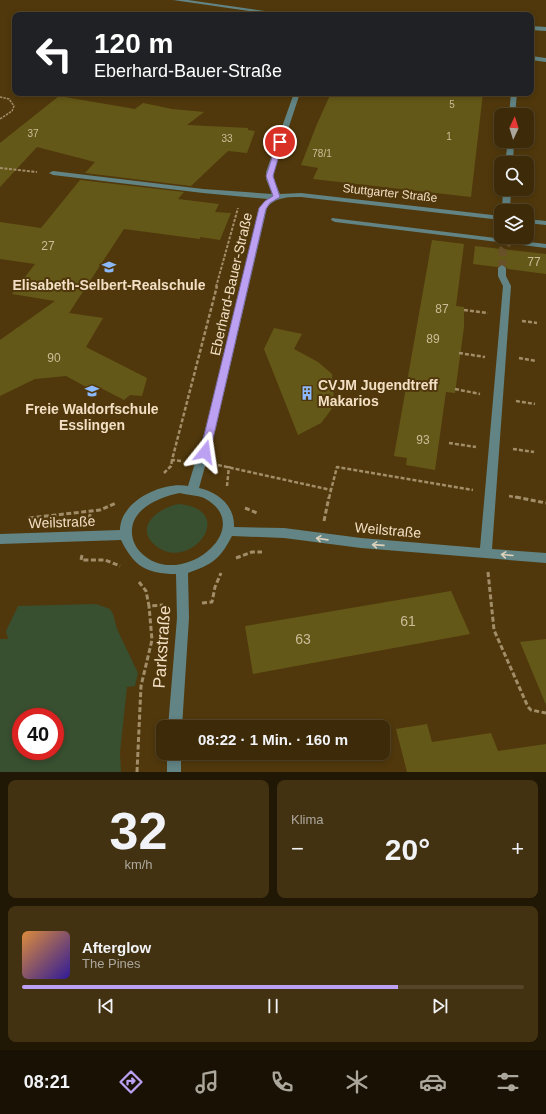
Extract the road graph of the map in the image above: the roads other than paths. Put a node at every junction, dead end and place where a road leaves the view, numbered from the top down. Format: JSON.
{"nodes":[{"id":1,"x":176,"y":0,"type":"edge"},
{"id":2,"x":266,"y":12,"type":"edge"},
{"id":3,"x":534,"y":28,"type":"edge"},
{"id":4,"x":546,"y":29,"type":"edge"},
{"id":5,"x":534,"y":58,"type":"edge"},
{"id":6,"x":546,"y":60,"type":"edge"},
{"id":7,"x":296,"y":96,"type":"edge"},
{"id":8,"x":514,"y":96,"type":"edge"},
{"id":9,"x":513,"y":108,"type":"edge"},
{"id":10,"x":53,"y":173,"type":"road end"},
{"id":11,"x":277,"y":197,"type":"junction"},
{"id":12,"x":494,"y":217,"type":"edge"},
{"id":13,"x":335,"y":220,"type":"dead end"},
{"id":14,"x":534,"y":222,"type":"edge"},
{"id":15,"x":546,"y":223,"type":"edge"},
{"id":16,"x":494,"y":237,"type":"edge"},
{"id":17,"x":534,"y":244,"type":"edge"},
{"id":18,"x":546,"y":246,"type":"edge"},
{"id":19,"x":502,"y":268,"type":"tunnel mouth"},
{"id":20,"x":193,"y":490,"type":"junction"},
{"id":21,"x":229,"y":531,"type":"junction"},
{"id":22,"x":126,"y":535,"type":"junction"},
{"id":23,"x":0,"y":539,"type":"edge"},
{"id":24,"x":486,"y":553,"type":"junction"},
{"id":25,"x":546,"y":558,"type":"edge"},
{"id":26,"x":182,"y":570,"type":"junction"},
{"id":27,"x":176,"y":720,"type":"edge"},
{"id":28,"x":174,"y":760,"type":"edge"},
{"id":29,"x":174,"y":772,"type":"edge"}],
"edges":[{"from":1,"to":2,"type":"street"},
{"from":3,"to":4,"type":"street"},
{"from":5,"to":6,"type":"street"},
{"from":7,"to":11,"type":"street"},
{"from":8,"to":9,"type":"street"},
{"from":10,"to":11,"type":"street","name":"Stuttgarter Straße"},
{"from":11,"to":12,"type":"street","name":"Stuttgarter Straße"},
{"from":11,"to":20,"type":"street","name":"Eberhard-Bauer-Straße"},
{"from":13,"to":16,"type":"street"},
{"from":14,"to":15,"type":"street"},
{"from":17,"to":18,"type":"street"},
{"from":19,"to":24,"type":"street"},
{"from":20,"to":21,"type":"street"},
{"from":20,"to":22,"type":"street"},
{"from":24,"to":21,"type":"street","name":"Weilstraße","one_way":true},
{"from":21,"to":26,"type":"street"},
{"from":22,"to":23,"type":"street","name":"Weilstraße"},
{"from":22,"to":26,"type":"street"},
{"from":25,"to":24,"type":"street","name":"Weilstraße","one_way":true},
{"from":26,"to":27,"type":"street","name":"Parkstraße"},
{"from":28,"to":29,"type":"street"}]}
